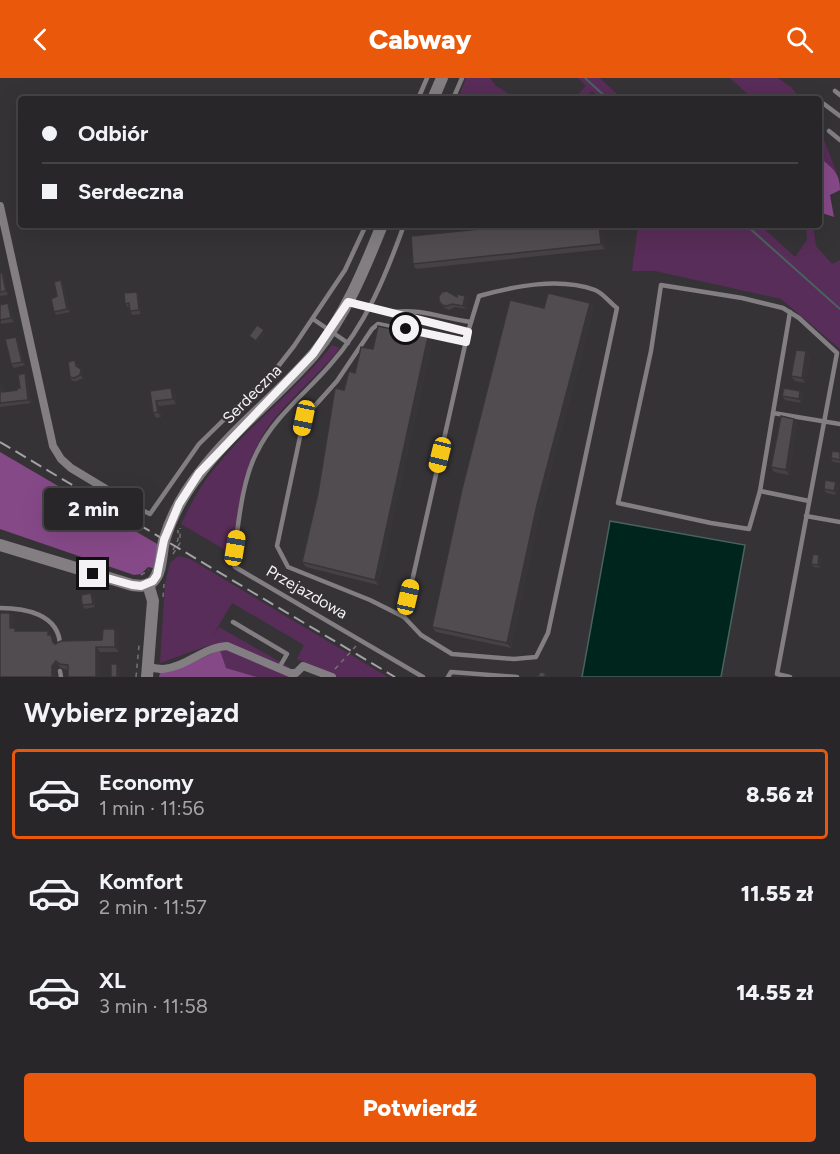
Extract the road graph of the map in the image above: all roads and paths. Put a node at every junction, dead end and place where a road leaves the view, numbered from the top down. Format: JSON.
{"nodes":[{"id":1,"x":427,"y":78,"type":"edge"},
{"id":2,"x":442,"y":78,"type":"edge"},
{"id":3,"x":462,"y":78,"type":"edge"},
{"id":4,"x":419,"y":96,"type":"edge"},
{"id":5,"x":435,"y":96,"type":"edge"},
{"id":6,"x":454,"y":96,"type":"edge"},
{"id":7,"x":824,"y":104,"type":"dead end"},
{"id":8,"x":840,"y":116,"type":"edge"},
{"id":9,"x":829,"y":131,"type":"dead end"},
{"id":10,"x":840,"y":140,"type":"edge"},
{"id":11,"x":0,"y":206,"type":"edge"},
{"id":12,"x":365,"y":228,"type":"edge"},
{"id":13,"x":381,"y":228,"type":"edge"},
{"id":14,"x":403,"y":228,"type":"edge"},
{"id":15,"x":348,"y":302,"type":"junction"},
{"id":16,"x":370,"y":306,"type":"junction"},
{"id":17,"x":393,"y":312,"type":"junction"},
{"id":18,"x":790,"y":312,"type":"junction"},
{"id":19,"x":313,"y":319,"type":"junction"},
{"id":20,"x":471,"y":322,"type":"junction"},
{"id":21,"x":330,"y":332,"type":"junction"},
{"id":22,"x":468,"y":332,"type":"junction"},
{"id":23,"x":466,"y":342,"type":"junction"},
{"id":24,"x":348,"y":343,"type":"junction"},
{"id":25,"x":773,"y":413,"type":"junction"},
{"id":26,"x":824,"y":422,"type":"junction"},
{"id":27,"x":840,"y":424,"type":"edge"},
{"id":28,"x":760,"y":491,"type":"junction"},
{"id":29,"x":809,"y":501,"type":"junction"},
{"id":30,"x":134,"y":506,"type":"joint"},
{"id":31,"x":807,"y":516,"type":"junction"},
{"id":32,"x":840,"y":522,"type":"edge"},
{"id":33,"x":177,"y":524,"type":"dead end"},
{"id":34,"x":0,"y":545,"type":"edge"},
{"id":35,"x":167,"y":556,"type":"dead end"},
{"id":36,"x":163,"y":577,"type":"dead end"},
{"id":37,"x":148,"y":584,"type":"junction"},
{"id":38,"x":160,"y":598,"type":"dead end"},
{"id":39,"x":0,"y":608,"type":"edge"},
{"id":40,"x":404,"y":617,"type":"junction"},
{"id":41,"x":233,"y":622,"type":"dead end"},
{"id":42,"x":361,"y":641,"type":"junction"},
{"id":43,"x":60,"y":645,"type":"edge"},
{"id":44,"x":279,"y":668,"type":"junction"},
{"id":45,"x":148,"y":672,"type":"edge"},
{"id":46,"x":299,"y":675,"type":"edge"},
{"id":47,"x":330,"y":676,"type":"edge"},
{"id":48,"x":423,"y":677,"type":"edge"},
{"id":49,"x":448,"y":677,"type":"edge"},
{"id":50,"x":517,"y":677,"type":"edge"},
{"id":51,"x":790,"y":677,"type":"edge"}],
"edges":[{"from":1,"to":4,"type":"lane"},
{"from":2,"to":5,"type":"street"},
{"from":3,"to":6,"type":"lane"},
{"from":7,"to":8,"type":"lane"},
{"from":9,"to":10,"type":"lane"},
{"from":11,"to":30,"type":"street"},
{"from":12,"to":19,"type":"lane"},
{"from":13,"to":15,"type":"street","name":"Serdeczna"},
{"from":14,"to":16,"type":"lane","name":"Przejazdowa"},
{"from":15,"to":16,"type":"lane"},
{"from":15,"to":21,"type":"street","name":"Serdeczna"},
{"from":16,"to":17,"type":"lane"},
{"from":16,"to":24,"type":"lane","name":"Przejazdowa"},
{"from":17,"to":20,"type":"lane"},
{"from":17,"to":22,"type":"lane"},
{"from":18,"to":25,"type":"lane"},
{"from":18,"to":26,"type":"lane"},
{"from":18,"to":28,"type":"lane"},
{"from":19,"to":21,"type":"lane"},
{"from":19,"to":30,"type":"lane"},
{"from":20,"to":22,"type":"lane"},
{"from":20,"to":40,"type":"lane"},
{"from":21,"to":24,"type":"lane"},
{"from":21,"to":37,"type":"street","name":"Serdeczna"},
{"from":22,"to":23,"type":"lane"},
{"from":23,"to":40,"type":"lane"},
{"from":23,"to":40,"type":"lane"},
{"from":24,"to":42,"type":"lane","name":"Przejazdowa"},
{"from":25,"to":26,"type":"lane"},
{"from":25,"to":28,"type":"lane"},
{"from":26,"to":27,"type":"lane"},
{"from":26,"to":29,"type":"lane"},
{"from":28,"to":29,"type":"lane"},
{"from":29,"to":31,"type":"lane"},
{"from":31,"to":32,"type":"lane"},
{"from":31,"to":51,"type":"lane"},
{"from":33,"to":35,"type":"path"},
{"from":34,"to":37,"type":"street"},
{"from":36,"to":38,"type":"path"},
{"from":37,"to":45,"type":"street"},
{"from":39,"to":43,"type":"lane"},
{"from":41,"to":44,"type":"lane"},
{"from":42,"to":47,"type":"path"},
{"from":42,"to":48,"type":"lane","name":"Przejazdowa"},
{"from":44,"to":45,"type":"street"},
{"from":44,"to":46,"type":"street"},
{"from":46,"to":47,"type":"street"},
{"from":49,"to":50,"type":"lane"}]}
